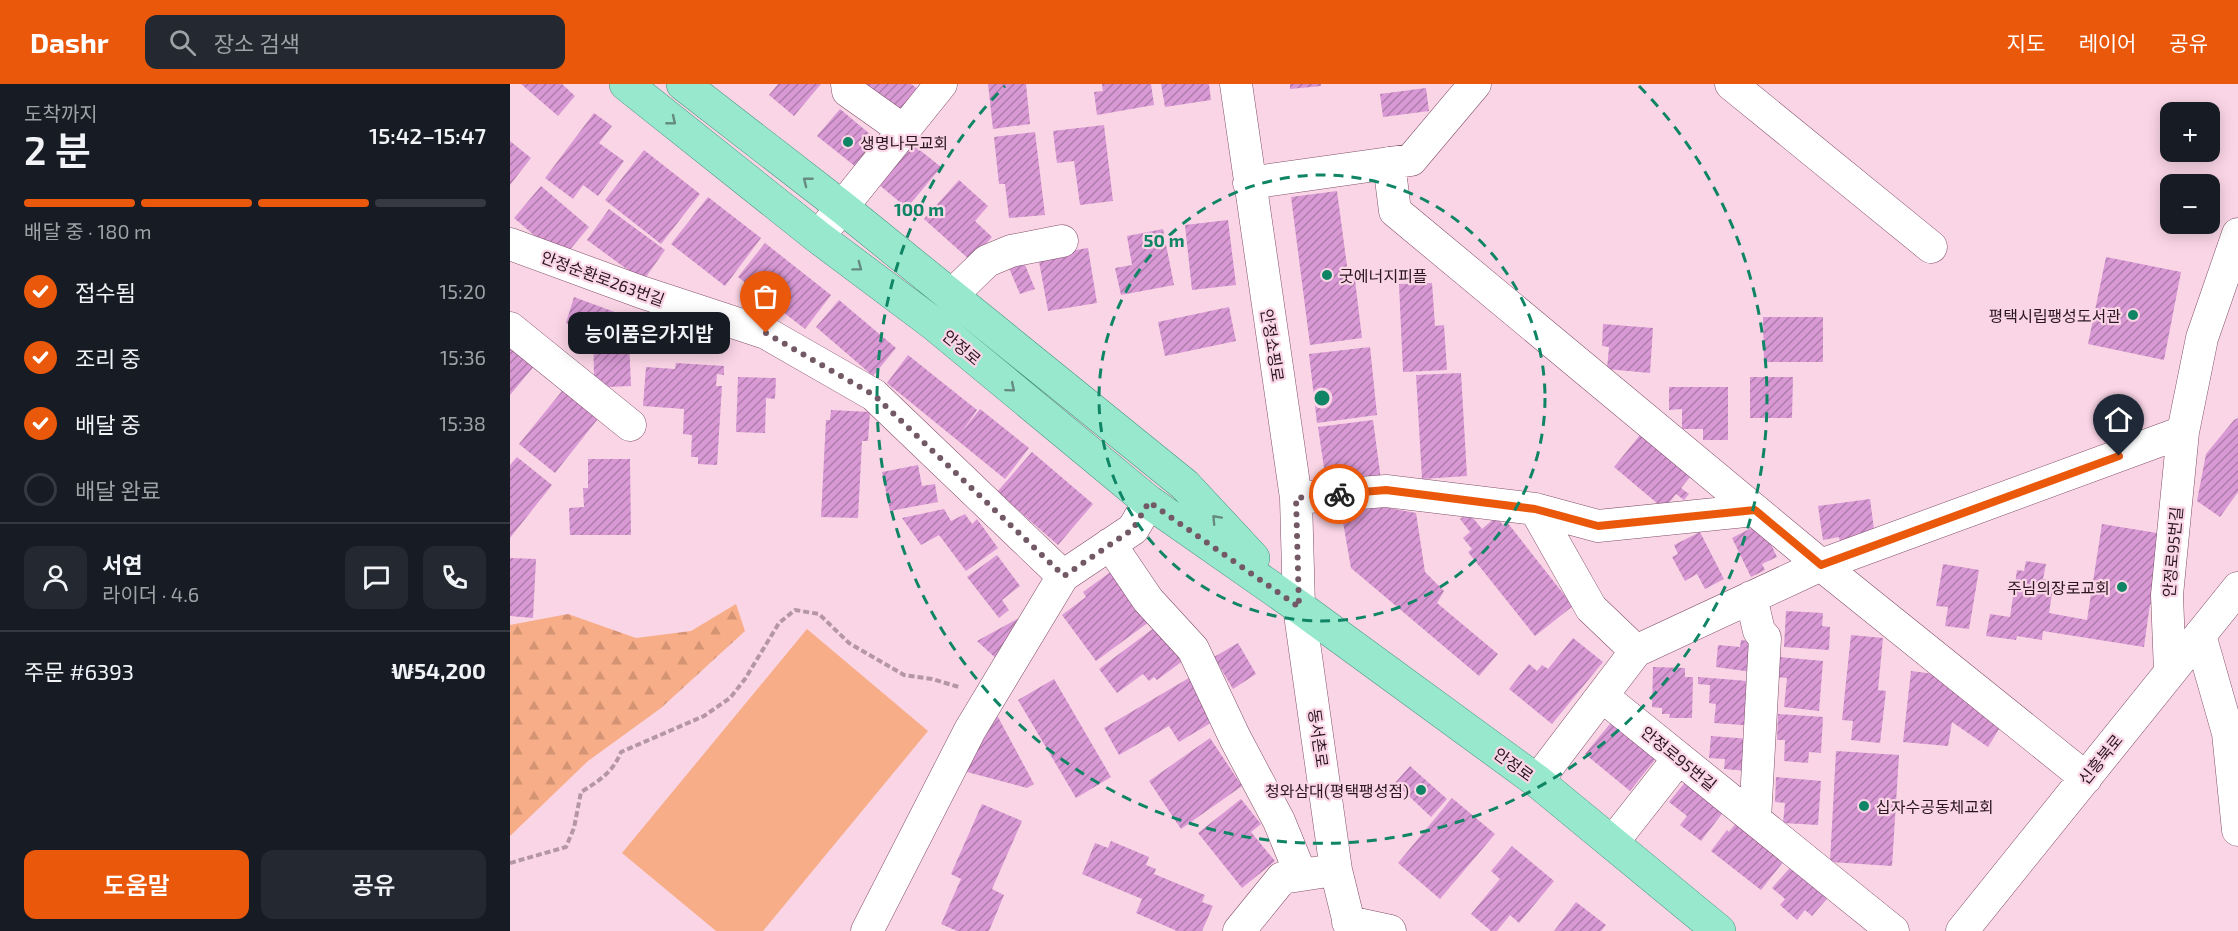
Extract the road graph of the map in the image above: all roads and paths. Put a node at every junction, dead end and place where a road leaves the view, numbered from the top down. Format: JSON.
{"nodes":[{"id":1,"x":626,"y":84,"type":"edge"},
{"id":2,"x":683,"y":84,"type":"edge"},
{"id":3,"x":847,"y":84,"type":"edge"},
{"id":4,"x":941,"y":84,"type":"edge"},
{"id":5,"x":1236,"y":84,"type":"edge"},
{"id":6,"x":1475,"y":84,"type":"edge"},
{"id":7,"x":1731,"y":84,"type":"edge"},
{"id":8,"x":903,"y":130,"type":"junction"},
{"id":9,"x":1389,"y":163,"type":"junction"},
{"id":10,"x":1249,"y":183,"type":"junction"},
{"id":11,"x":843,"y":208,"type":"junction"},
{"id":12,"x":2238,"y":234,"type":"edge"},
{"id":13,"x":818,"y":237,"type":"junction"},
{"id":14,"x":1062,"y":241,"type":"dead end"},
{"id":15,"x":510,"y":244,"type":"edge"},
{"id":16,"x":1930,"y":247,"type":"dead end"},
{"id":17,"x":951,"y":296,"type":"junction"},
{"id":18,"x":510,"y":328,"type":"edge"},
{"id":19,"x":630,"y":425,"type":"dead end"},
{"id":20,"x":2183,"y":432,"type":"junction"},
{"id":21,"x":1296,"y":498,"type":"junction"},
{"id":22,"x":1149,"y":502,"type":"junction"},
{"id":23,"x":1535,"y":509,"type":"junction"},
{"id":24,"x":1755,"y":510,"type":"junction"},
{"id":25,"x":1110,"y":544,"type":"junction"},
{"id":26,"x":1821,"y":565,"type":"junction"},
{"id":27,"x":1064,"y":576,"type":"junction"},
{"id":28,"x":2238,"y":588,"type":"edge"},
{"id":29,"x":1751,"y":597,"type":"junction"},
{"id":30,"x":1299,"y":607,"type":"junction"},
{"id":31,"x":2200,"y":635,"type":"junction"},
{"id":32,"x":1636,"y":651,"type":"junction"},
{"id":33,"x":2170,"y":672,"type":"junction"},
{"id":34,"x":1602,"y":696,"type":"junction"},
{"id":35,"x":988,"y":702,"type":"junction"},
{"id":36,"x":1679,"y":758,"type":"junction"},
{"id":37,"x":2085,"y":778,"type":"junction"},
{"id":38,"x":1538,"y":781,"type":"junction"},
{"id":39,"x":1755,"y":819,"type":"junction"},
{"id":40,"x":2238,"y":830,"type":"edge"},
{"id":41,"x":1612,"y":843,"type":"junction"},
{"id":42,"x":510,"y":863,"type":"edge"},
{"id":43,"x":1336,"y":870,"type":"junction"},
{"id":44,"x":1301,"y":875,"type":"junction"},
{"id":45,"x":1349,"y":927,"type":"edge"},
{"id":46,"x":867,"y":931,"type":"edge"},
{"id":47,"x":1239,"y":931,"type":"edge"},
{"id":48,"x":1390,"y":931,"type":"edge"},
{"id":49,"x":1719,"y":931,"type":"edge"},
{"id":50,"x":1893,"y":931,"type":"edge"},
{"id":51,"x":1962,"y":931,"type":"edge"}],
"edges":[{"from":1,"to":13,"type":"main road","name":"안정로","one_way":true},
{"from":11,"to":2,"type":"main road","name":"안정로","one_way":true},
{"from":3,"to":8,"type":"street"},
{"from":4,"to":8,"type":"street"},
{"from":5,"to":10,"type":"street","name":"안정쇼핑로"},
{"from":6,"to":9,"type":"street"},
{"from":7,"to":16,"type":"street"},
{"from":8,"to":11,"type":"street"},
{"from":9,"to":10,"type":"street"},
{"from":9,"to":24,"type":"street"},
{"from":10,"to":21,"type":"street","name":"안정쇼핑로"},
{"from":11,"to":13,"type":"street"},
{"from":11,"to":17,"type":"main road","name":"안정로"},
{"from":12,"to":20,"type":"street","name":"안정로95번길"},
{"from":13,"to":22,"type":"main road","name":"안정로","one_way":true},
{"from":14,"to":17,"type":"street"},
{"from":15,"to":27,"type":"street","name":"안정순환로263번길"},
{"from":30,"to":17,"type":"main road","name":"안정로","one_way":true},
{"from":18,"to":19,"type":"street"},
{"from":20,"to":26,"type":"street"},
{"from":20,"to":33,"type":"street","name":"안정로95번길"},
{"from":21,"to":23,"type":"street"},
{"from":21,"to":30,"type":"street","name":"안정쇼핑로"},
{"from":22,"to":25,"type":"street"},
{"from":22,"to":30,"type":"main road","name":"안정로"},
{"from":23,"to":24,"type":"street"},
{"from":23,"to":32,"type":"street"},
{"from":24,"to":26,"type":"street"},
{"from":25,"to":27,"type":"street"},
{"from":25,"to":44,"type":"street"},
{"from":26,"to":29,"type":"street"},
{"from":26,"to":37,"type":"street"},
{"from":27,"to":35,"type":"street"},
{"from":28,"to":31,"type":"street","name":"신흥북로"},
{"from":29,"to":32,"type":"street"},
{"from":29,"to":39,"type":"street"},
{"from":30,"to":38,"type":"main road","name":"안정로"},
{"from":30,"to":43,"type":"street","name":"동서촌로"},
{"from":31,"to":33,"type":"street","name":"신흥북로"},
{"from":31,"to":40,"type":"street"},
{"from":32,"to":34,"type":"street"},
{"from":33,"to":37,"type":"street","name":"신흥북로"},
{"from":34,"to":36,"type":"street","name":"안정로95번길"},
{"from":34,"to":38,"type":"street"},
{"from":35,"to":42,"type":"path"},
{"from":35,"to":46,"type":"street"},
{"from":36,"to":39,"type":"street","name":"안정로95번길"},
{"from":36,"to":41,"type":"street"},
{"from":37,"to":51,"type":"street","name":"신흥북로"},
{"from":38,"to":41,"type":"main road","name":"안정로"},
{"from":39,"to":50,"type":"street","name":"안정로95번길"},
{"from":41,"to":49,"type":"main road","name":"안정로"},
{"from":43,"to":44,"type":"street"},
{"from":43,"to":45,"type":"street","name":"동서촌로"},
{"from":44,"to":47,"type":"street"},
{"from":45,"to":48,"type":"street"}]}
